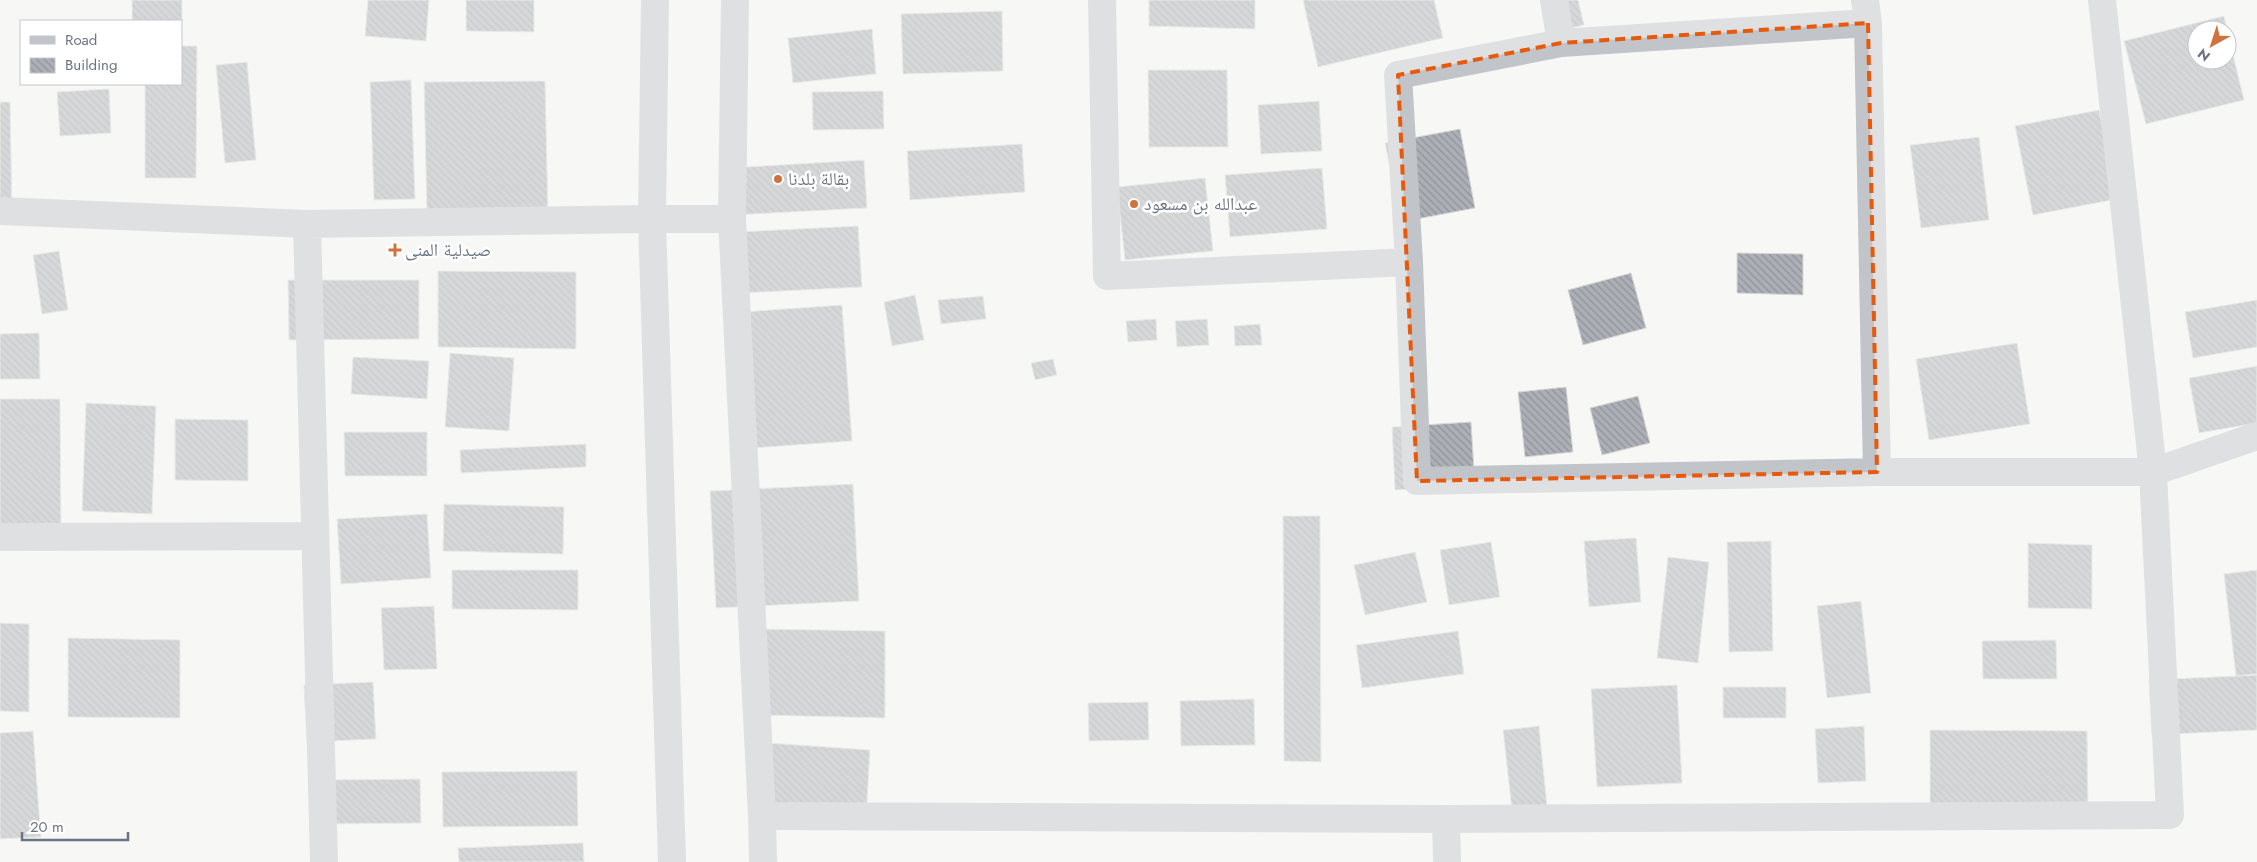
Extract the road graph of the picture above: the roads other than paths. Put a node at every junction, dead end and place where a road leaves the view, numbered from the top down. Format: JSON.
{"nodes":[{"id":1,"x":655,"y":0,"type":"edge"},
{"id":2,"x":735,"y":0,"type":"edge"},
{"id":3,"x":1102,"y":0,"type":"edge"},
{"id":4,"x":1554,"y":0,"type":"edge"},
{"id":5,"x":2102,"y":0,"type":"edge"},
{"id":6,"x":1866,"y":12,"type":"edge"},
{"id":7,"x":1561,"y":43,"type":"junction"},
{"id":8,"x":0,"y":211,"type":"edge"},
{"id":9,"x":732,"y":219,"type":"junction"},
{"id":10,"x":652,"y":220,"type":"junction"},
{"id":11,"x":307,"y":224,"type":"junction"},
{"id":12,"x":1409,"y":262,"type":"junction"},
{"id":13,"x":2257,"y":436,"type":"edge"},
{"id":14,"x":1877,"y":472,"type":"junction"},
{"id":15,"x":2153,"y":472,"type":"junction"},
{"id":16,"x":315,"y":536,"type":"junction"},
{"id":17,"x":0,"y":537,"type":"edge"},
{"id":18,"x":762,"y":816,"type":"junction"},
{"id":19,"x":1446,"y":819,"type":"junction"},
{"id":20,"x":324,"y":862,"type":"edge"},
{"id":21,"x":672,"y":862,"type":"edge"},
{"id":22,"x":763,"y":862,"type":"edge"},
{"id":23,"x":1447,"y":862,"type":"edge"}],
"edges":[{"from":1,"to":10,"type":"street"},
{"from":2,"to":9,"type":"street"},
{"from":3,"to":12,"type":"street"},
{"from":4,"to":7,"type":"street"},
{"from":5,"to":15,"type":"street"},
{"from":6,"to":7,"type":"street"},
{"from":6,"to":14,"type":"street"},
{"from":7,"to":12,"type":"street"},
{"from":8,"to":11,"type":"street"},
{"from":9,"to":10,"type":"street"},
{"from":9,"to":18,"type":"street"},
{"from":10,"to":11,"type":"street"},
{"from":10,"to":21,"type":"street"},
{"from":11,"to":16,"type":"street"},
{"from":12,"to":14,"type":"street"},
{"from":13,"to":15,"type":"street"},
{"from":14,"to":15,"type":"street"},
{"from":15,"to":19,"type":"street"},
{"from":16,"to":17,"type":"street"},
{"from":16,"to":20,"type":"street"},
{"from":18,"to":19,"type":"street"},
{"from":18,"to":22,"type":"street"},
{"from":19,"to":23,"type":"street"}]}
